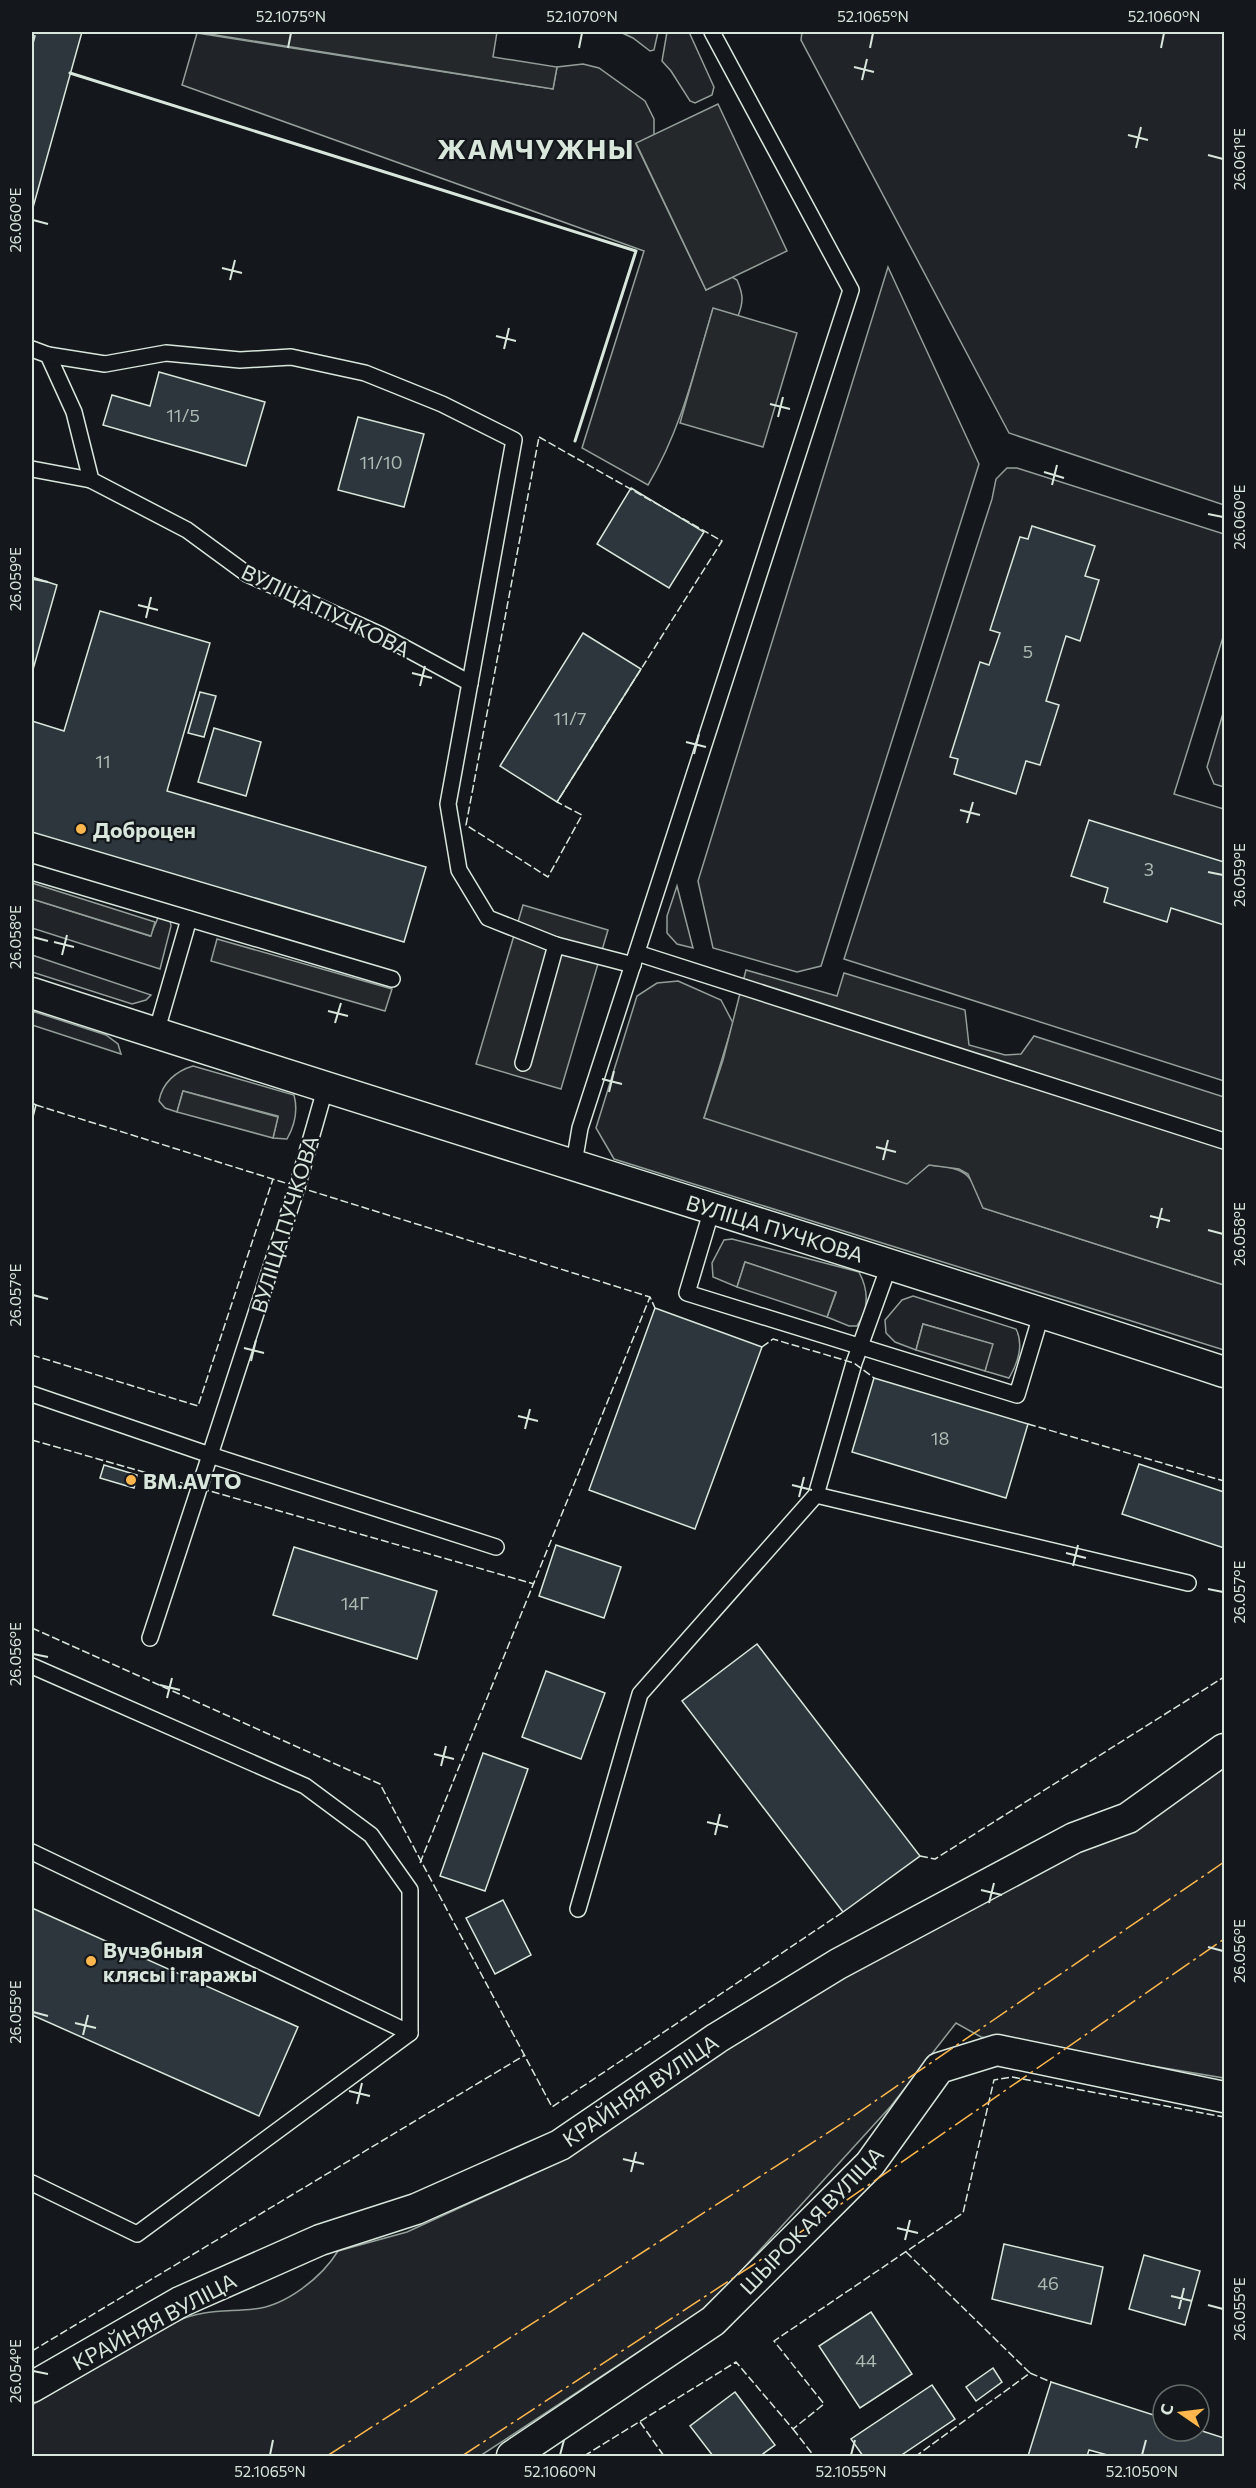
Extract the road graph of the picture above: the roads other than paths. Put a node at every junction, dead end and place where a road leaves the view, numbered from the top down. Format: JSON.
{"nodes":[{"id":1,"x":712,"y":32,"type":"edge"},
{"id":2,"x":32,"y":349,"type":"edge"},
{"id":3,"x":48,"y":355,"type":"junction"},
{"id":4,"x":32,"y":469,"type":"edge"},
{"id":5,"x":92,"y":480,"type":"junction"},
{"id":6,"x":470,"y":683,"type":"junction"},
{"id":7,"x":32,"y":872,"type":"edge"},
{"id":8,"x":189,"y":919,"type":"junction"},
{"id":9,"x":556,"y":945,"type":"junction"},
{"id":10,"x":635,"y":959,"type":"junction"},
{"id":11,"x":393,"y":979,"type":"dead end"},
{"id":12,"x":32,"y":993,"type":"edge"},
{"id":13,"x":156,"y":1033,"type":"junction"},
{"id":14,"x":523,"y":1063,"type":"dead end"},
{"id":15,"x":326,"y":1086,"type":"junction"},
{"id":16,"x":1224,"y":1141,"type":"edge"},
{"id":17,"x":574,"y":1163,"type":"junction"},
{"id":18,"x":712,"y":1209,"type":"junction"},
{"id":19,"x":890,"y":1263,"type":"junction"},
{"id":20,"x":1042,"y":1312,"type":"junction"},
{"id":21,"x":860,"y":1347,"type":"junction"},
{"id":22,"x":1224,"y":1372,"type":"edge"},
{"id":23,"x":32,"y":1394,"type":"edge"},
{"id":24,"x":210,"y":1455,"type":"junction"},
{"id":25,"x":816,"y":1495,"type":"junction"},
{"id":26,"x":496,"y":1547,"type":"dead end"},
{"id":27,"x":1188,"y":1583,"type":"dead end"},
{"id":28,"x":150,"y":1638,"type":"dead end"},
{"id":29,"x":32,"y":1666,"type":"edge"},
{"id":30,"x":1224,"y":1749,"type":"edge"},
{"id":31,"x":32,"y":1852,"type":"edge"},
{"id":32,"x":578,"y":1909,"type":"dead end"},
{"id":33,"x":410,"y":2033,"type":"junction"},
{"id":34,"x":1224,"y":2097,"type":"edge"},
{"id":35,"x":32,"y":2183,"type":"edge"},
{"id":36,"x":32,"y":2386,"type":"edge"},
{"id":37,"x":512,"y":2457,"type":"edge"}],
"edges":[{"from":1,"to":10,"type":"lane"},
{"from":2,"to":3,"type":"lane"},
{"from":3,"to":5,"type":"lane"},
{"from":3,"to":6,"type":"lane"},
{"from":4,"to":5,"type":"lane","name":"ВУЛІЦА ПУЧКОВА"},
{"from":5,"to":6,"type":"lane","name":"ВУЛІЦА ПУЧКОВА"},
{"from":6,"to":9,"type":"lane"},
{"from":7,"to":8,"type":"lane"},
{"from":8,"to":11,"type":"lane"},
{"from":8,"to":13,"type":"lane"},
{"from":9,"to":10,"type":"lane"},
{"from":9,"to":14,"type":"lane"},
{"from":10,"to":16,"type":"lane"},
{"from":10,"to":17,"type":"lane"},
{"from":12,"to":13,"type":"street","name":"ВУЛІЦА ПУЧКОВА"},
{"from":13,"to":15,"type":"street","name":"ВУЛІЦА ПУЧКОВА"},
{"from":15,"to":17,"type":"street","name":"ВУЛІЦА ПУЧКОВА"},
{"from":15,"to":24,"type":"lane","name":"ВУЛІЦА ПУЧКОВА"},
{"from":17,"to":18,"type":"street","name":"ВУЛІЦА ПУЧКОВА"},
{"from":18,"to":19,"type":"street","name":"ВУЛІЦА ПУЧКОВА"},
{"from":18,"to":21,"type":"lane"},
{"from":19,"to":20,"type":"street","name":"ВУЛІЦА ПУЧКОВА"},
{"from":19,"to":21,"type":"lane"},
{"from":20,"to":21,"type":"lane"},
{"from":20,"to":22,"type":"street","name":"ВУЛІЦА ПУЧКОВА"},
{"from":21,"to":25,"type":"lane"},
{"from":23,"to":24,"type":"lane"},
{"from":24,"to":26,"type":"lane"},
{"from":24,"to":28,"type":"lane","name":"ВУЛІЦА ПУЧКОВА"},
{"from":25,"to":27,"type":"lane"},
{"from":25,"to":32,"type":"lane"},
{"from":29,"to":33,"type":"lane"},
{"from":30,"to":36,"type":"street","name":"КРАЙНЯЯ ВУЛІЦА"},
{"from":31,"to":33,"type":"lane"},
{"from":33,"to":35,"type":"lane"},
{"from":34,"to":37,"type":"street","name":"ШЫРОКАЯ ВУЛІЦА"}]}
